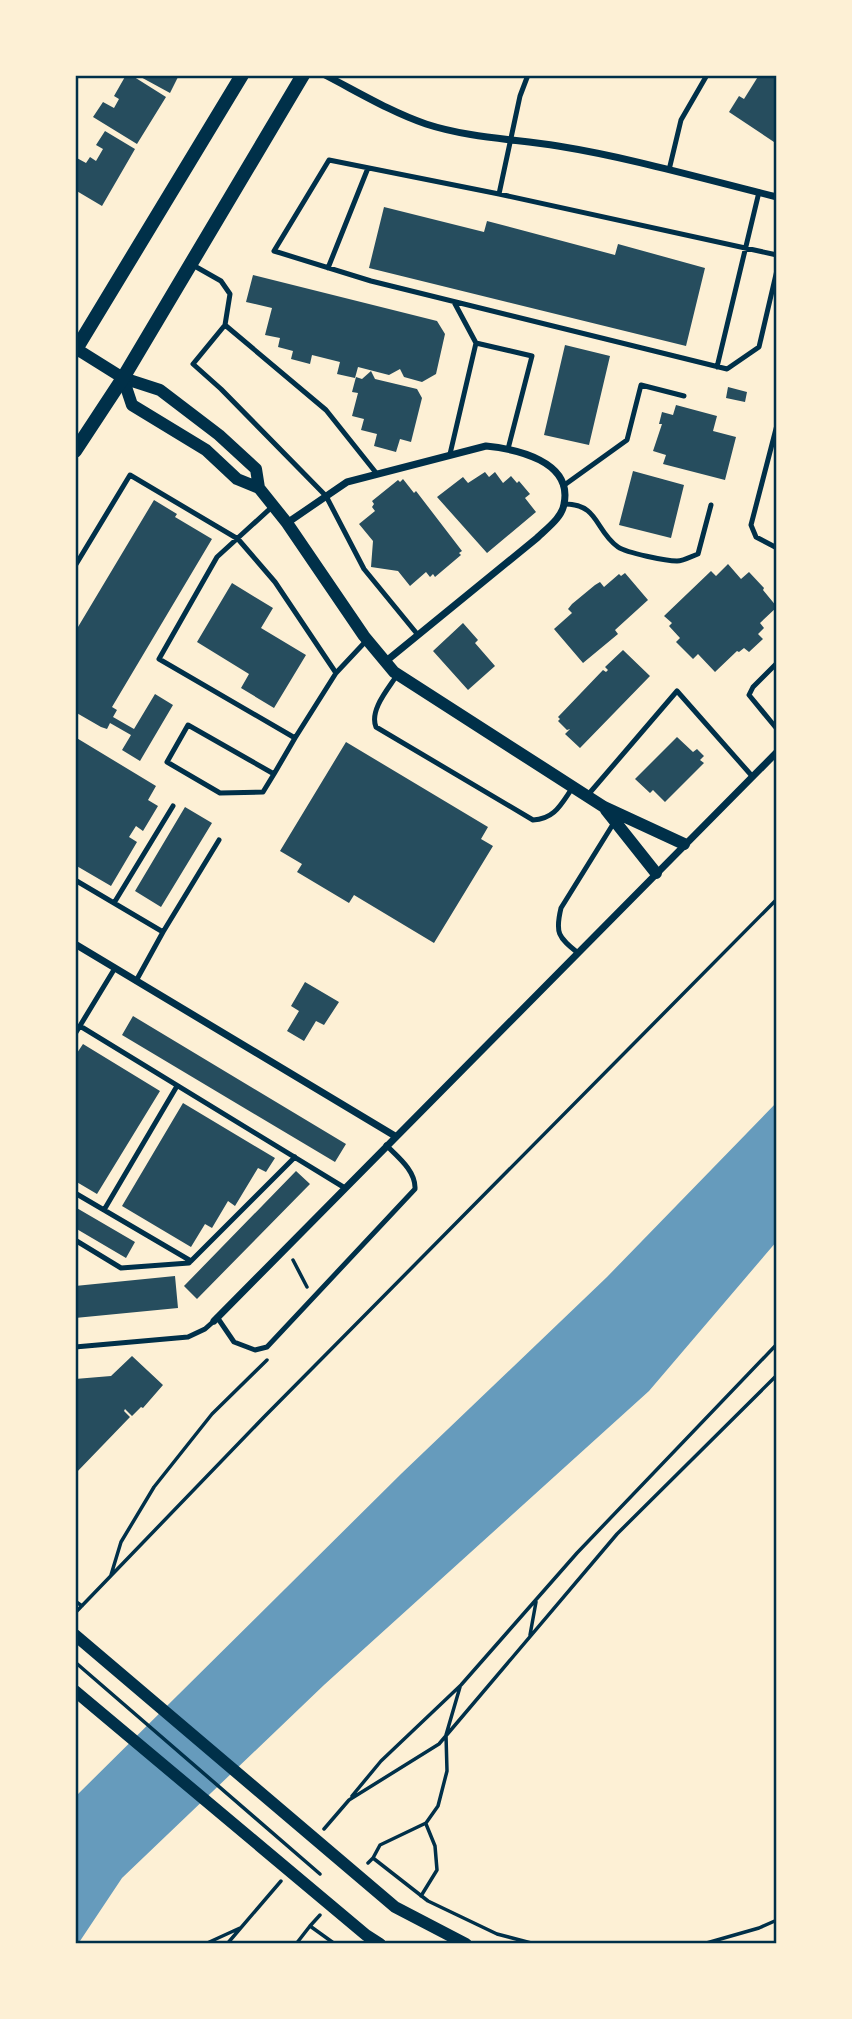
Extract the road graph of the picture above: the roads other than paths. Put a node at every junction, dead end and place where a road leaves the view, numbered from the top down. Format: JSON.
{"nodes":[{"id":1,"x":242,"y":75,"type":"edge"},
{"id":2,"x":303,"y":75,"type":"edge"},
{"id":3,"x":326,"y":75,"type":"edge"},
{"id":4,"x":528,"y":75,"type":"edge"},
{"id":5,"x":707,"y":75,"type":"edge"},
{"id":6,"x":511,"y":140,"type":"junction"},
{"id":7,"x":368,"y":168,"type":"junction"},
{"id":8,"x":669,"y":170,"type":"junction"},
{"id":9,"x":759,"y":192,"type":"junction"},
{"id":10,"x":499,"y":194,"type":"junction"},
{"id":11,"x":777,"y":197,"type":"edge"},
{"id":12,"x":744,"y":248,"type":"junction"},
{"id":13,"x":777,"y":255,"type":"edge"},
{"id":14,"x":191,"y":264,"type":"junction"},
{"id":15,"x":328,"y":268,"type":"junction"},
{"id":16,"x":777,"y":270,"type":"edge"},
{"id":17,"x":454,"y":302,"type":"junction"},
{"id":18,"x":225,"y":325,"type":"junction"},
{"id":19,"x":476,"y":343,"type":"junction"},
{"id":20,"x":76,"y":349,"type":"edge"},
{"id":21,"x":717,"y":367,"type":"junction"},
{"id":22,"x":123,"y":378,"type":"junction"},
{"id":23,"x":684,"y":396,"type":"dead end"},
{"id":24,"x":777,"y":425,"type":"edge"},
{"id":25,"x":508,"y":449,"type":"junction"},
{"id":26,"x":75,"y":451,"type":"edge"},
{"id":27,"x":450,"y":454,"type":"junction"},
{"id":28,"x":377,"y":474,"type":"junction"},
{"id":29,"x":563,"y":486,"type":"junction"},
{"id":30,"x":260,"y":488,"type":"junction"},
{"id":31,"x":326,"y":496,"type":"junction"},
{"id":32,"x":565,"y":504,"type":"junction"},
{"id":33,"x":711,"y":505,"type":"dead end"},
{"id":34,"x":274,"y":506,"type":"junction"},
{"id":35,"x":287,"y":523,"type":"junction"},
{"id":36,"x":238,"y":539,"type":"junction"},
{"id":37,"x":777,"y":548,"type":"edge"},
{"id":38,"x":75,"y":566,"type":"edge"},
{"id":39,"x":418,"y":635,"type":"junction"},
{"id":40,"x":367,"y":639,"type":"junction"},
{"id":41,"x":385,"y":662,"type":"junction"},
{"id":42,"x":777,"y":663,"type":"edge"},
{"id":43,"x":336,"y":673,"type":"junction"},
{"id":44,"x":397,"y":674,"type":"junction"},
{"id":45,"x":777,"y":729,"type":"edge"},
{"id":46,"x":295,"y":738,"type":"junction"},
{"id":47,"x":777,"y":752,"type":"edge"},
{"id":48,"x":274,"y":774,"type":"junction"},
{"id":49,"x":752,"y":776,"type":"junction"},
{"id":50,"x":573,"y":787,"type":"junction"},
{"id":51,"x":587,"y":796,"type":"junction"},
{"id":52,"x":173,"y":806,"type":"dead end"},
{"id":53,"x":604,"y":807,"type":"junction"},
{"id":54,"x":615,"y":821,"type":"junction"},
{"id":55,"x":219,"y":840,"type":"dead end"},
{"id":56,"x":684,"y":844,"type":"junction"},
{"id":57,"x":656,"y":873,"type":"junction"},
{"id":58,"x":75,"y":880,"type":"edge"},
{"id":59,"x":114,"y":903,"type":"junction"},
{"id":60,"x":163,"y":932,"type":"junction"},
{"id":61,"x":75,"y":944,"type":"edge"},
{"id":62,"x":578,"y":953,"type":"junction"},
{"id":63,"x":115,"y":968,"type":"junction"},
{"id":64,"x":136,"y":981,"type":"junction"},
{"id":65,"x":80,"y":1026,"type":"junction"},
{"id":66,"x":75,"y":1034,"type":"edge"},
{"id":67,"x":177,"y":1086,"type":"junction"},
{"id":68,"x":396,"y":1136,"type":"junction"},
{"id":69,"x":386,"y":1145,"type":"junction"},
{"id":70,"x":295,"y":1157,"type":"junction"},
{"id":71,"x":345,"y":1188,"type":"junction"},
{"id":72,"x":75,"y":1193,"type":"edge"},
{"id":73,"x":104,"y":1210,"type":"junction"},
{"id":74,"x":75,"y":1240,"type":"edge"},
{"id":75,"x":191,"y":1261,"type":"junction"},
{"id":76,"x":216,"y":1319,"type":"junction"},
{"id":77,"x":75,"y":1347,"type":"edge"},
{"id":78,"x":75,"y":1635,"type":"edge"},
{"id":79,"x":75,"y":1691,"type":"edge"},
{"id":80,"x":380,"y":1944,"type":"edge"},
{"id":81,"x":466,"y":1944,"type":"edge"}],
"edges":[{"from":1,"to":20,"type":"main road"},
{"from":2,"to":14,"type":"main road"},
{"from":3,"to":6,"type":"street"},
{"from":4,"to":6,"type":"lane"},
{"from":5,"to":8,"type":"lane"},
{"from":6,"to":8,"type":"street"},
{"from":6,"to":10,"type":"lane"},
{"from":7,"to":10,"type":"lane"},
{"from":7,"to":15,"type":"lane"},
{"from":7,"to":15,"type":"lane"},
{"from":8,"to":9,"type":"street"},
{"from":9,"to":11,"type":"street"},
{"from":9,"to":12,"type":"lane"},
{"from":10,"to":12,"type":"lane"},
{"from":12,"to":13,"type":"lane"},
{"from":12,"to":21,"type":"lane"},
{"from":14,"to":18,"type":"lane"},
{"from":14,"to":22,"type":"main road"},
{"from":15,"to":17,"type":"lane"},
{"from":16,"to":21,"type":"lane"},
{"from":17,"to":19,"type":"lane"},
{"from":17,"to":21,"type":"lane"},
{"from":18,"to":28,"type":"lane"},
{"from":18,"to":31,"type":"lane"},
{"from":19,"to":25,"type":"lane"},
{"from":19,"to":27,"type":"lane"},
{"from":20,"to":22,"type":"street"},
{"from":22,"to":26,"type":"main road"},
{"from":22,"to":30,"type":"street"},
{"from":22,"to":30,"type":"street"},
{"from":23,"to":29,"type":"lane"},
{"from":24,"to":37,"type":"lane"},
{"from":25,"to":27,"type":"street"},
{"from":25,"to":29,"type":"street"},
{"from":27,"to":28,"type":"street"},
{"from":28,"to":31,"type":"street"},
{"from":29,"to":32,"type":"street"},
{"from":30,"to":34,"type":"street"},
{"from":31,"to":35,"type":"street"},
{"from":31,"to":39,"type":"lane"},
{"from":32,"to":33,"type":"lane"},
{"from":32,"to":39,"type":"street"},
{"from":34,"to":35,"type":"street"},
{"from":34,"to":36,"type":"lane"},
{"from":35,"to":40,"type":"street"},
{"from":36,"to":38,"type":"lane"},
{"from":36,"to":43,"type":"lane"},
{"from":36,"to":46,"type":"lane"},
{"from":39,"to":41,"type":"street"},
{"from":40,"to":41,"type":"street"},
{"from":40,"to":43,"type":"lane"},
{"from":41,"to":44,"type":"street"},
{"from":42,"to":45,"type":"lane"},
{"from":43,"to":46,"type":"lane"},
{"from":44,"to":50,"type":"street"},
{"from":44,"to":50,"type":"lane"},
{"from":46,"to":48,"type":"lane"},
{"from":47,"to":49,"type":"street"},
{"from":48,"to":48,"type":"lane"},
{"from":49,"to":51,"type":"lane"},
{"from":49,"to":56,"type":"street"},
{"from":50,"to":51,"type":"street"},
{"from":51,"to":53,"type":"street"},
{"from":52,"to":59,"type":"lane"},
{"from":53,"to":54,"type":"street"},
{"from":53,"to":56,"type":"street"},
{"from":54,"to":57,"type":"street"},
{"from":54,"to":62,"type":"lane"},
{"from":55,"to":60,"type":"lane"},
{"from":56,"to":57,"type":"street"},
{"from":57,"to":62,"type":"street"},
{"from":58,"to":59,"type":"lane"},
{"from":59,"to":60,"type":"lane"},
{"from":60,"to":64,"type":"lane"},
{"from":61,"to":63,"type":"street"},
{"from":62,"to":68,"type":"street"},
{"from":63,"to":64,"type":"street"},
{"from":63,"to":65,"type":"lane"},
{"from":64,"to":68,"type":"street"},
{"from":65,"to":66,"type":"lane"},
{"from":65,"to":67,"type":"lane"},
{"from":67,"to":70,"type":"lane"},
{"from":67,"to":73,"type":"lane"},
{"from":68,"to":69,"type":"street"},
{"from":69,"to":71,"type":"street"},
{"from":69,"to":76,"type":"lane"},
{"from":70,"to":71,"type":"lane"},
{"from":70,"to":75,"type":"lane"},
{"from":71,"to":76,"type":"street"},
{"from":72,"to":73,"type":"lane"},
{"from":73,"to":75,"type":"lane"},
{"from":74,"to":75,"type":"lane"},
{"from":76,"to":77,"type":"lane"},
{"from":78,"to":81,"type":"street"},
{"from":79,"to":80,"type":"street"}]}
